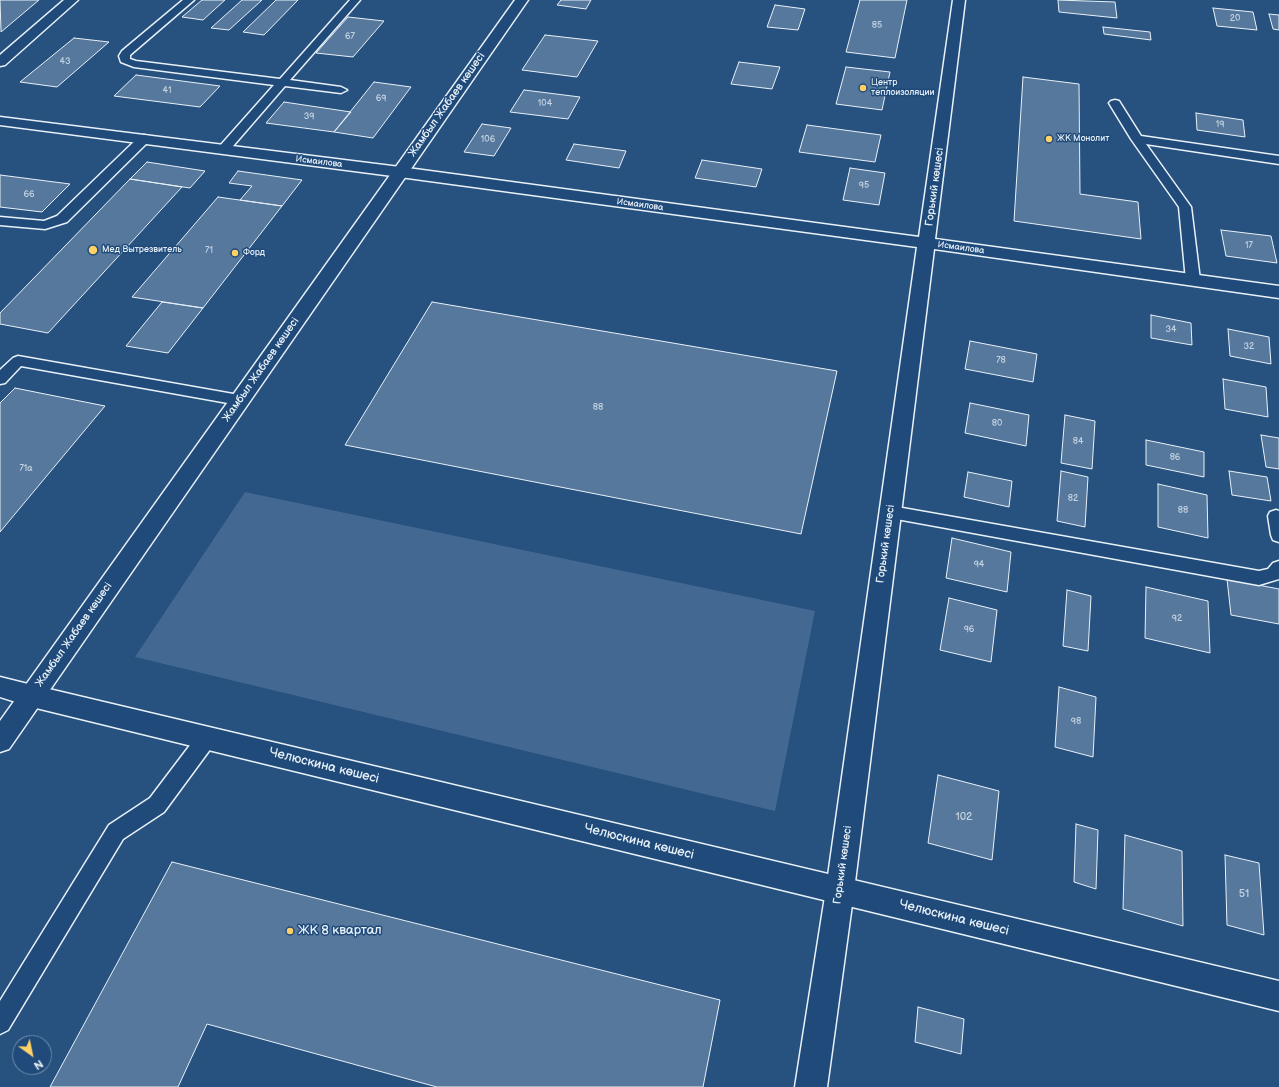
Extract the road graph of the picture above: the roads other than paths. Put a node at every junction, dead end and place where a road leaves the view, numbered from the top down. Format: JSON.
{"nodes":[{"id":1,"x":72,"y":0,"type":"edge"},
{"id":2,"x":189,"y":0,"type":"edge"},
{"id":3,"x":355,"y":0,"type":"edge"},
{"id":4,"x":522,"y":0,"type":"edge"},
{"id":5,"x":960,"y":0,"type":"edge"},
{"id":6,"x":0,"y":62,"type":"edge"},
{"id":7,"x":281,"y":83,"type":"junction"},
{"id":8,"x":341,"y":90,"type":"dead end"},
{"id":9,"x":1115,"y":103,"type":"dead end"},
{"id":10,"x":0,"y":121,"type":"edge"},
{"id":11,"x":1138,"y":139,"type":"junction"},
{"id":12,"x":144,"y":140,"type":"junction"},
{"id":13,"x":223,"y":150,"type":"junction"},
{"id":14,"x":1279,"y":160,"type":"edge"},
{"id":15,"x":400,"y":172,"type":"junction"},
{"id":16,"x":0,"y":221,"type":"edge"},
{"id":17,"x":927,"y":244,"type":"junction"},
{"id":18,"x":1194,"y":280,"type":"junction"},
{"id":19,"x":1279,"y":292,"type":"edge"},
{"id":20,"x":0,"y":357,"type":"edge"},
{"id":21,"x":18,"y":361,"type":"junction"},
{"id":22,"x":0,"y":379,"type":"edge"},
{"id":23,"x":239,"y":400,"type":"junction"},
{"id":24,"x":891,"y":512,"type":"junction"},
{"id":25,"x":1276,"y":516,"type":"dead end"},
{"id":26,"x":1279,"y":535,"type":"edge"},
{"id":27,"x":1279,"y":568,"type":"edge"},
{"id":28,"x":0,"y":687,"type":"edge"},
{"id":29,"x":32,"y":696,"type":"junction"},
{"id":30,"x":207,"y":738,"type":"junction"},
{"id":31,"x":0,"y":741,"type":"edge"},
{"id":32,"x":840,"y":890,"type":"junction"},
{"id":33,"x":1279,"y":996,"type":"edge"},
{"id":34,"x":0,"y":1022,"type":"edge"},
{"id":35,"x":811,"y":1087,"type":"edge"}],
"edges":[{"from":1,"to":6,"type":"street"},
{"from":2,"to":7,"type":"lane"},
{"from":3,"to":7,"type":"lane"},
{"from":4,"to":15,"type":"street","name":"Жамбыл Жабаев көшесі"},
{"from":5,"to":17,"type":"street","name":"Горький көшесі"},
{"from":7,"to":8,"type":"lane"},
{"from":7,"to":13,"type":"lane"},
{"from":9,"to":11,"type":"lane"},
{"from":10,"to":12,"type":"street","name":"Исмаилова"},
{"from":11,"to":14,"type":"lane"},
{"from":11,"to":18,"type":"lane"},
{"from":12,"to":13,"type":"street","name":"Исмаилова"},
{"from":12,"to":16,"type":"lane"},
{"from":13,"to":15,"type":"street","name":"Исмаилова"},
{"from":15,"to":17,"type":"street","name":"Исмаилова"},
{"from":15,"to":23,"type":"street","name":"Жамбыл Жабаев көшесі"},
{"from":17,"to":18,"type":"street","name":"Исмаилова"},
{"from":17,"to":24,"type":"street","name":"Горький көшесі"},
{"from":18,"to":19,"type":"street","name":"Исмаилова"},
{"from":20,"to":21,"type":"lane"},
{"from":21,"to":22,"type":"lane"},
{"from":21,"to":23,"type":"lane"},
{"from":23,"to":29,"type":"street","name":"Жамбыл Жабаев көшесі"},
{"from":24,"to":27,"type":"lane"},
{"from":24,"to":32,"type":"street","name":"Горький көшесі"},
{"from":25,"to":26,"type":"lane"},
{"from":28,"to":29,"type":"street","name":"Челюскина көшесі"},
{"from":29,"to":30,"type":"street","name":"Челюскина көшесі"},
{"from":29,"to":31,"type":"street","name":"Жамбыл Жабаев көшесі"},
{"from":30,"to":32,"type":"street","name":"Челюскина көшесі"},
{"from":30,"to":34,"type":"lane"},
{"from":32,"to":33,"type":"street","name":"Челюскина көшесі"},
{"from":32,"to":35,"type":"street","name":"Горький көшесі"}]}
